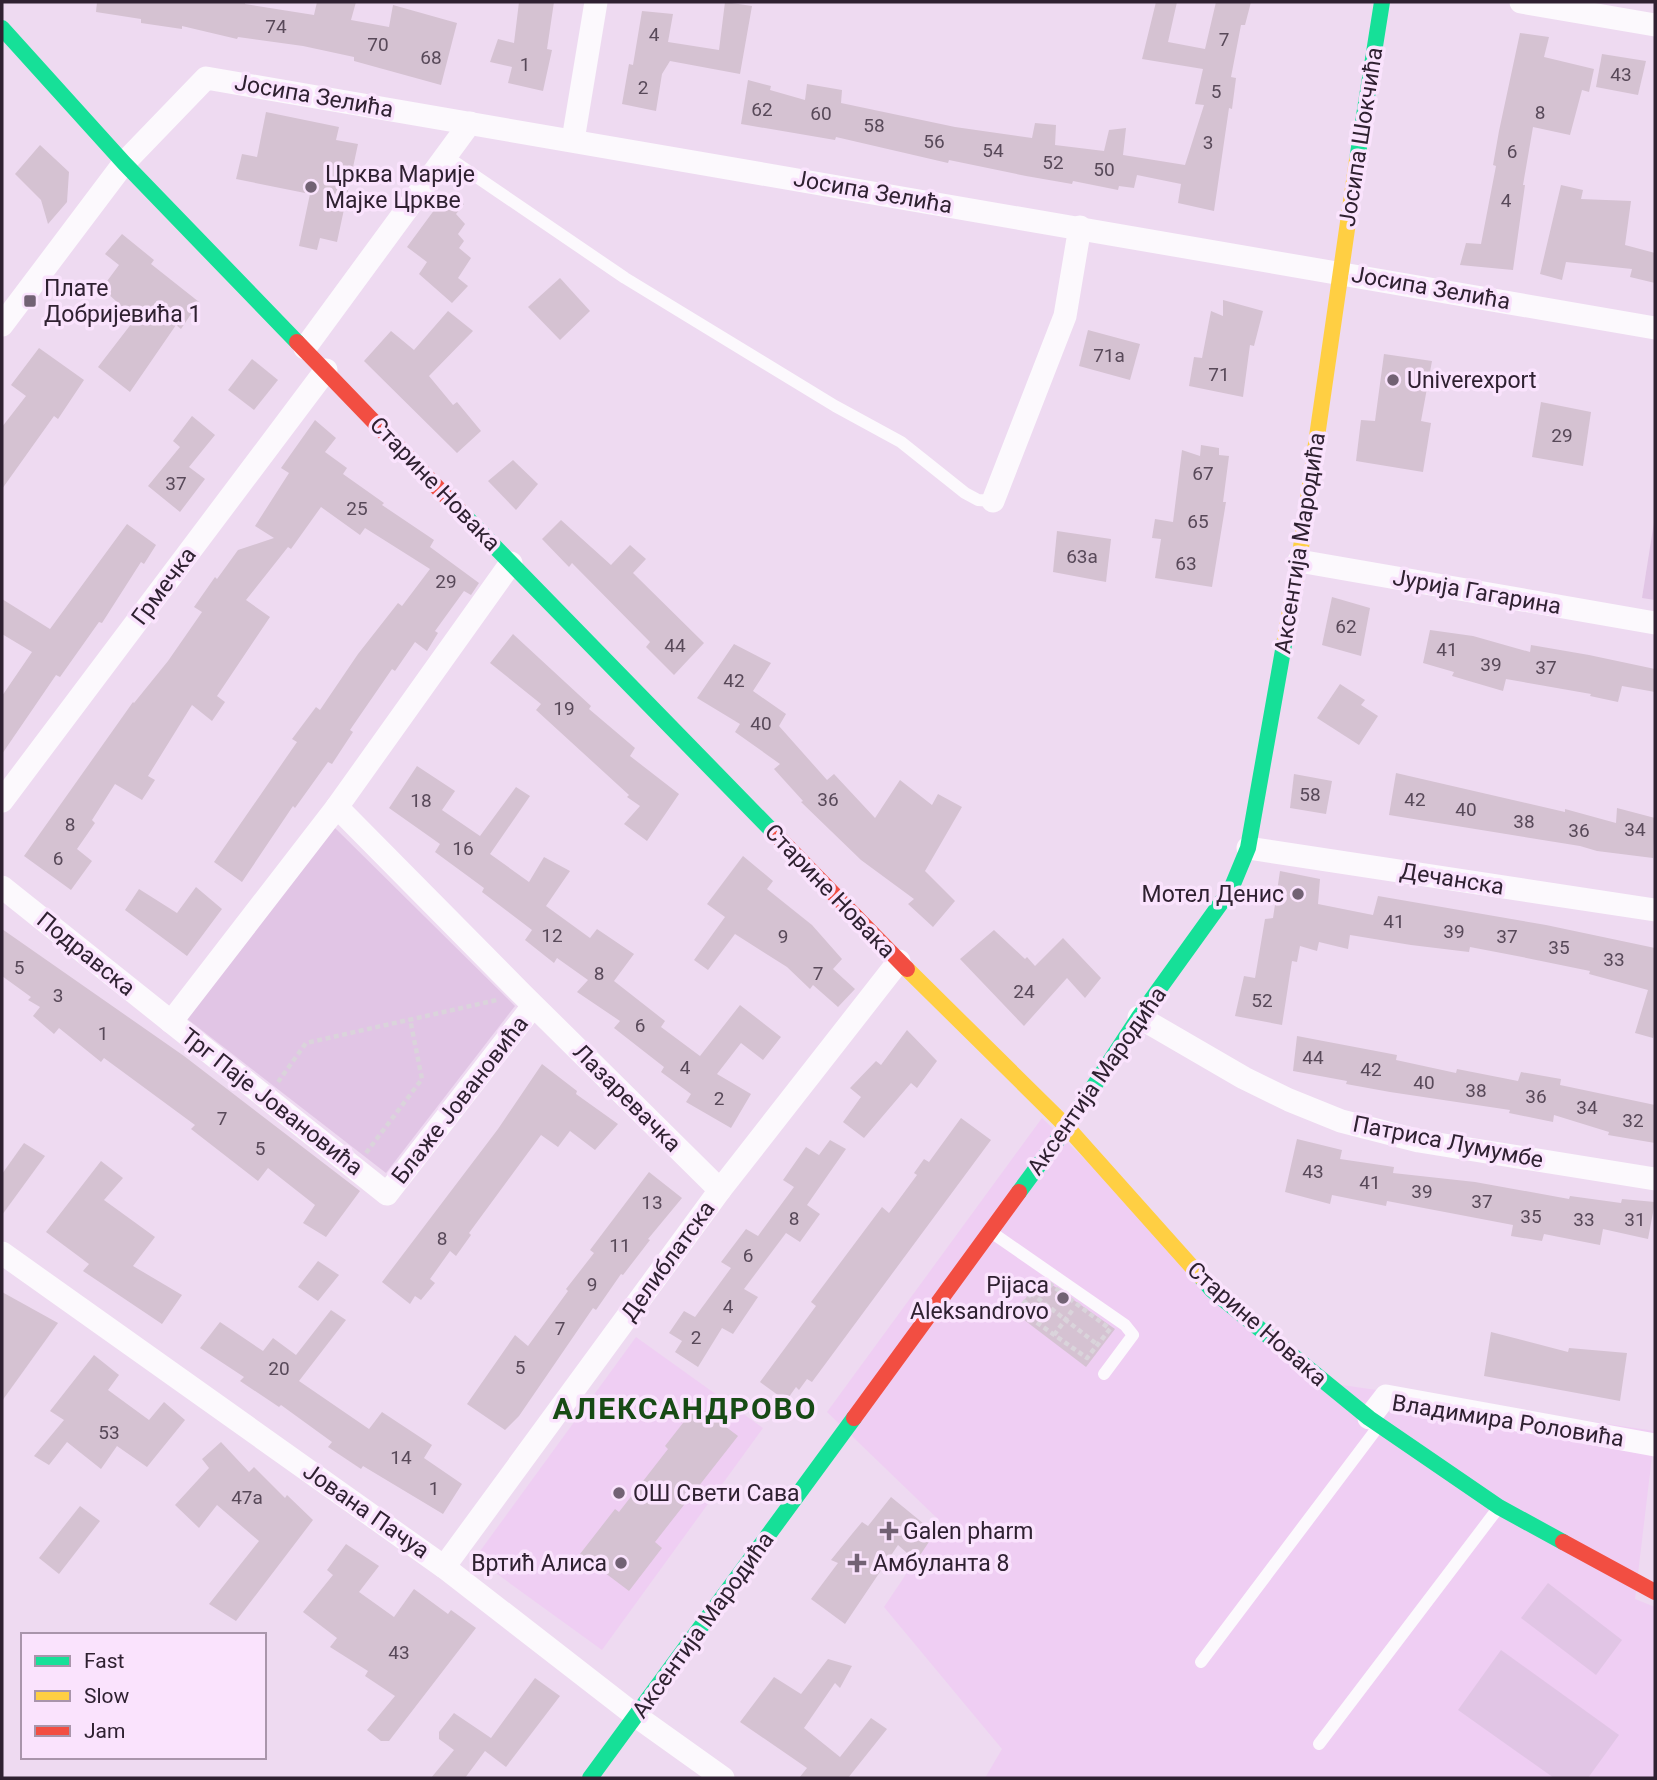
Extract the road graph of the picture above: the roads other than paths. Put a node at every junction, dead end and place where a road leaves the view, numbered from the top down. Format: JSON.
{"nodes":[{"id":1,"x":596,"y":2,"type":"edge"},
{"id":2,"x":1382,"y":2,"type":"edge"},
{"id":3,"x":1521,"y":2,"type":"edge"},
{"id":4,"x":1655,"y":25,"type":"edge"},
{"id":5,"x":2,"y":28,"type":"edge"},
{"id":6,"x":470,"y":123,"type":"junction"},
{"id":7,"x":573,"y":140,"type":"junction"},
{"id":8,"x":446,"y":156,"type":"junction"},
{"id":9,"x":124,"y":163,"type":"junction"},
{"id":10,"x":1080,"y":227,"type":"junction"},
{"id":11,"x":1340,"y":272,"type":"junction"},
{"id":12,"x":2,"y":325,"type":"edge"},
{"id":13,"x":1655,"y":328,"type":"edge"},
{"id":14,"x":305,"y":348,"type":"junction"},
{"id":15,"x":326,"y":370,"type":"junction"},
{"id":16,"x":993,"y":501,"type":"joint"},
{"id":17,"x":1299,"y":561,"type":"junction"},
{"id":18,"x":511,"y":563,"type":"junction"},
{"id":19,"x":1655,"y":623,"type":"edge"},
{"id":20,"x":2,"y":801,"type":"edge"},
{"id":21,"x":337,"y":807,"type":"junction"},
{"id":22,"x":1248,"y":848,"type":"junction"},
{"id":23,"x":2,"y":887,"type":"edge"},
{"id":24,"x":1655,"y":910,"type":"edge"},
{"id":25,"x":899,"y":961,"type":"junction"},
{"id":26,"x":527,"y":1000,"type":"junction"},
{"id":27,"x":1139,"y":1017,"type":"junction"},
{"id":28,"x":171,"y":1022,"type":"junction"},
{"id":29,"x":1067,"y":1127,"type":"junction"},
{"id":30,"x":1655,"y":1180,"type":"edge"},
{"id":31,"x":720,"y":1190,"type":"junction"},
{"id":32,"x":387,"y":1194,"type":"joint"},
{"id":33,"x":990,"y":1231,"type":"junction"},
{"id":34,"x":2,"y":1253,"type":"edge"},
{"id":35,"x":1104,"y":1374,"type":"dead end"},
{"id":36,"x":1374,"y":1422,"type":"junction"},
{"id":37,"x":1655,"y":1446,"type":"edge"},
{"id":38,"x":1499,"y":1507,"type":"junction"},
{"id":39,"x":444,"y":1567,"type":"junction"},
{"id":40,"x":1655,"y":1592,"type":"edge"},
{"id":41,"x":1201,"y":1662,"type":"dead end"},
{"id":42,"x":636,"y":1716,"type":"junction"},
{"id":43,"x":1319,"y":1744,"type":"dead end"},
{"id":44,"x":590,"y":1778,"type":"edge"},
{"id":45,"x":723,"y":1778,"type":"edge"}],
"edges":[{"from":1,"to":7,"type":"street"},
{"from":2,"to":11,"type":"street","name":"Јосипа Шокчића"},
{"from":3,"to":4,"type":"street"},
{"from":5,"to":9,"type":"street","name":"Старине Новака"},
{"from":6,"to":7,"type":"street","name":"Јосипа Зелића"},
{"from":6,"to":8,"type":"street"},
{"from":6,"to":9,"type":"street","name":"Јосипа Зелића"},
{"from":7,"to":10,"type":"street","name":"Јосипа Зелића"},
{"from":8,"to":14,"type":"street"},
{"from":8,"to":16,"type":"lane"},
{"from":9,"to":12,"type":"street"},
{"from":9,"to":14,"type":"street","name":"Старине Новака"},
{"from":10,"to":11,"type":"street","name":"Јосипа Зелића"},
{"from":10,"to":16,"type":"street"},
{"from":11,"to":13,"type":"street","name":"Јосипа Зелића"},
{"from":11,"to":17,"type":"street","name":"Аксентија Мародића"},
{"from":14,"to":15,"type":"street","name":"Старине Новака"},
{"from":15,"to":18,"type":"street","name":"Старине Новака"},
{"from":15,"to":20,"type":"street","name":"Грмечка"},
{"from":17,"to":19,"type":"street","name":"Јурија Гагарина"},
{"from":17,"to":22,"type":"street","name":"Аксентија Мародића"},
{"from":18,"to":21,"type":"street","name":"Трг Паје Јовановића"},
{"from":18,"to":25,"type":"street","name":"Старине Новака"},
{"from":21,"to":26,"type":"street"},
{"from":21,"to":28,"type":"street","name":"Трг Паје Јовановића"},
{"from":22,"to":24,"type":"street","name":"Дечанска"},
{"from":22,"to":27,"type":"street","name":"Аксентија Мародића"},
{"from":23,"to":28,"type":"street","name":"Подравска"},
{"from":25,"to":29,"type":"street","name":"Старине Новака"},
{"from":25,"to":31,"type":"street","name":"Делиблатска"},
{"from":26,"to":31,"type":"street","name":"Лазаревачка"},
{"from":26,"to":32,"type":"street","name":"Блаже Јовановића"},
{"from":27,"to":29,"type":"street","name":"Аксентија Мародића"},
{"from":27,"to":30,"type":"street","name":"Патриса Лумумбе"},
{"from":28,"to":32,"type":"street","name":"Трг Паје Јовановића"},
{"from":29,"to":33,"type":"street","name":"Аксентија Мародића"},
{"from":29,"to":36,"type":"street","name":"Старине Новака"},
{"from":31,"to":39,"type":"street","name":"Делиблатска"},
{"from":33,"to":35,"type":"lane"},
{"from":33,"to":42,"type":"street","name":"Аксентија Мародића"},
{"from":34,"to":39,"type":"street","name":"Јована Пачуа"},
{"from":36,"to":37,"type":"street","name":"Владимира Роловића"},
{"from":36,"to":38,"type":"street","name":"Старине Новака"},
{"from":36,"to":41,"type":"lane"},
{"from":38,"to":40,"type":"street","name":"Старине Новака"},
{"from":38,"to":43,"type":"lane"},
{"from":39,"to":42,"type":"street","name":"Јована Пачуа"},
{"from":42,"to":44,"type":"street","name":"Аксентија Мародића"},
{"from":42,"to":45,"type":"street","name":"Јована Пачуа"}]}
